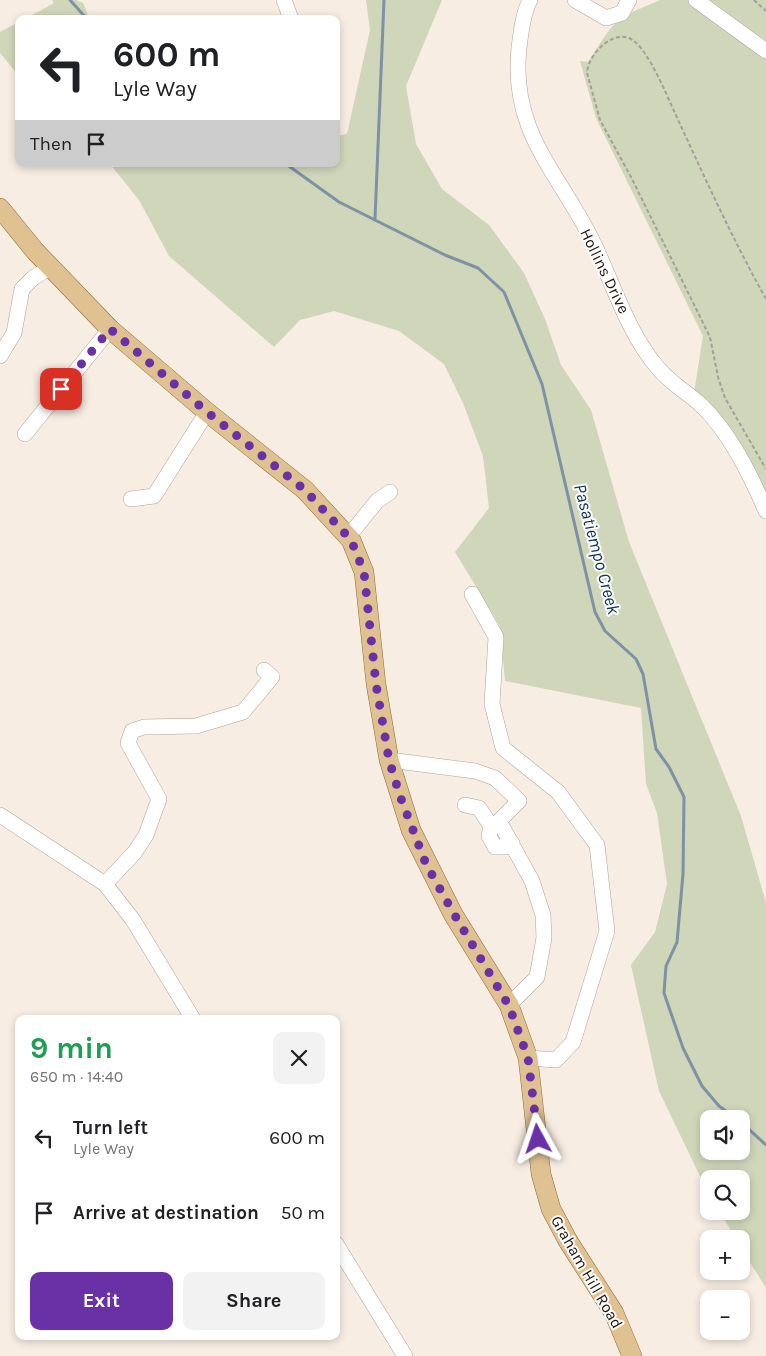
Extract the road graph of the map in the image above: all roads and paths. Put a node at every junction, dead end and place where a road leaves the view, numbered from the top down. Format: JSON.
{"nodes":[{"id":1,"x":284,"y":0,"type":"edge"},
{"id":2,"x":530,"y":0,"type":"edge"},
{"id":3,"x":575,"y":0,"type":"edge"},
{"id":4,"x":696,"y":0,"type":"edge"},
{"id":5,"x":754,"y":0,"type":"edge"},
{"id":6,"x":627,"y":11,"type":"edge"},
{"id":7,"x":766,"y":11,"type":"edge"},
{"id":8,"x":290,"y":15,"type":"edge"},
{"id":9,"x":766,"y":51,"type":"edge"},
{"id":10,"x":0,"y":208,"type":"edge"},
{"id":11,"x":51,"y":267,"type":"junction"},
{"id":12,"x":766,"y":298,"type":"edge"},
{"id":13,"x":110,"y":329,"type":"junction"},
{"id":14,"x":0,"y":356,"type":"edge"},
{"id":15,"x":207,"y":412,"type":"junction"},
{"id":16,"x":25,"y":434,"type":"dead end"},
{"id":17,"x":766,"y":469,"type":"edge"},
{"id":18,"x":390,"y":492,"type":"dead end"},
{"id":19,"x":131,"y":499,"type":"dead end"},
{"id":20,"x":766,"y":511,"type":"edge"},
{"id":21,"x":348,"y":536,"type":"junction"},
{"id":22,"x":472,"y":594,"type":"dead end"},
{"id":23,"x":264,"y":670,"type":"dead end"},
{"id":24,"x":389,"y":760,"type":"junction"},
{"id":25,"x":465,"y":804,"type":"dead end"},
{"id":26,"x":0,"y":815,"type":"edge"},
{"id":27,"x":495,"y":824,"type":"junction"},
{"id":28,"x":105,"y":884,"type":"junction"},
{"id":29,"x":509,"y":1006,"type":"junction"},
{"id":30,"x":192,"y":1015,"type":"edge"},
{"id":31,"x":528,"y":1058,"type":"junction"},
{"id":32,"x":340,"y":1250,"type":"edge"},
{"id":33,"x":405,"y":1356,"type":"edge"},
{"id":34,"x":632,"y":1356,"type":"edge"}],
"edges":[{"from":1,"to":8,"type":"street"},
{"from":2,"to":20,"type":"street","name":"Hollins Drive"},
{"from":3,"to":6,"type":"street"},
{"from":4,"to":9,"type":"street"},
{"from":5,"to":7,"type":"path"},
{"from":10,"to":11,"type":"main road","name":"Graham Hill Road"},
{"from":11,"to":13,"type":"main road","name":"Graham Hill Road"},
{"from":11,"to":14,"type":"street"},
{"from":12,"to":17,"type":"path"},
{"from":13,"to":15,"type":"main road","name":"Graham Hill Road"},
{"from":13,"to":16,"type":"street"},
{"from":15,"to":19,"type":"street"},
{"from":15,"to":21,"type":"main road","name":"Graham Hill Road"},
{"from":18,"to":21,"type":"street"},
{"from":21,"to":24,"type":"main road","name":"Graham Hill Road"},
{"from":22,"to":31,"type":"street"},
{"from":23,"to":28,"type":"street"},
{"from":24,"to":27,"type":"street"},
{"from":24,"to":29,"type":"main road","name":"Graham Hill Road"},
{"from":25,"to":27,"type":"street"},
{"from":26,"to":28,"type":"street"},
{"from":27,"to":29,"type":"street"},
{"from":28,"to":30,"type":"street"},
{"from":29,"to":31,"type":"main road","name":"Graham Hill Road"},
{"from":31,"to":34,"type":"main road","name":"Graham Hill Road"},
{"from":32,"to":33,"type":"street"}]}
